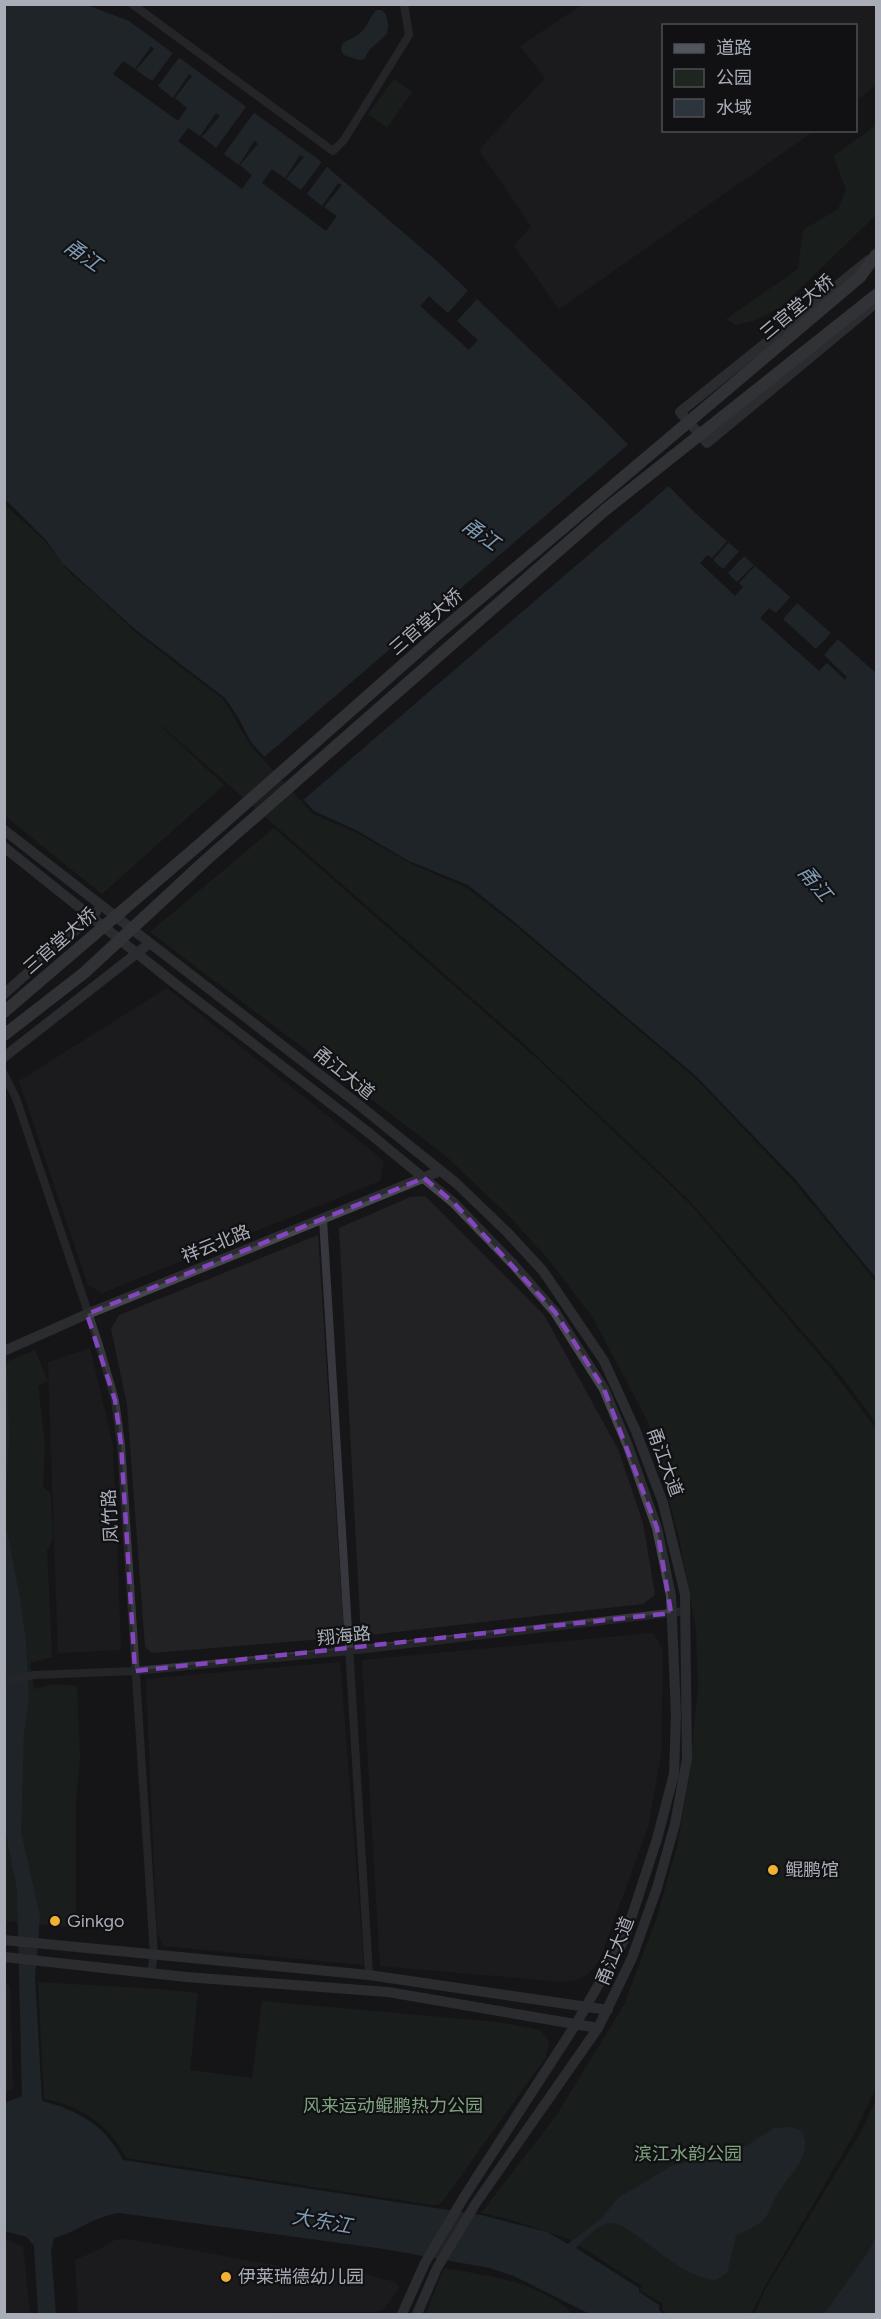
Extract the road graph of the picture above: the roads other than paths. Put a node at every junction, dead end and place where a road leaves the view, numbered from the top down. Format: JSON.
{"nodes":[{"id":1,"x":132,"y":4,"type":"edge"},
{"id":2,"x":404,"y":4,"type":"edge"},
{"id":3,"x":876,"y":254,"type":"edge"},
{"id":4,"x":876,"y":265,"type":"edge"},
{"id":5,"x":860,"y":277,"type":"junction"},
{"id":6,"x":876,"y":295,"type":"edge"},
{"id":7,"x":876,"y":303,"type":"edge"},
{"id":8,"x":4,"y":830,"type":"edge"},
{"id":9,"x":4,"y":847,"type":"edge"},
{"id":10,"x":102,"y":904,"type":"junction"},
{"id":11,"x":92,"y":916,"type":"junction"},
{"id":12,"x":150,"y":943,"type":"junction"},
{"id":13,"x":137,"y":953,"type":"junction"},
{"id":14,"x":4,"y":994,"type":"edge"},
{"id":15,"x":4,"y":1012,"type":"edge"},
{"id":16,"x":4,"y":1035,"type":"edge"},
{"id":17,"x":4,"y":1057,"type":"edge"},
{"id":18,"x":4,"y":1074,"type":"edge"},
{"id":19,"x":440,"y":1171,"type":"junction"},
{"id":20,"x":424,"y":1178,"type":"junction"},
{"id":21,"x":323,"y":1219,"type":"junction"},
{"id":22,"x":87,"y":1314,"type":"junction"},
{"id":23,"x":4,"y":1351,"type":"edge"},
{"id":24,"x":686,"y":1611,"type":"junction"},
{"id":25,"x":671,"y":1612,"type":"junction"},
{"id":26,"x":350,"y":1651,"type":"junction"},
{"id":27,"x":135,"y":1671,"type":"junction"},
{"id":28,"x":4,"y":1680,"type":"edge"},
{"id":29,"x":4,"y":1940,"type":"edge"},
{"id":30,"x":154,"y":1954,"type":"junction"},
{"id":31,"x":4,"y":1957,"type":"edge"},
{"id":32,"x":151,"y":1973,"type":"junction"},
{"id":33,"x":369,"y":1974,"type":"junction"},
{"id":34,"x":584,"y":2008,"type":"junction"},
{"id":35,"x":608,"y":2010,"type":"junction"},
{"id":36,"x":576,"y":2024,"type":"junction"},
{"id":37,"x":598,"y":2028,"type":"junction"},
{"id":38,"x":402,"y":2314,"type":"edge"},
{"id":39,"x":417,"y":2314,"type":"edge"}],
"edges":[{"from":1,"to":2,"type":"street"},
{"from":3,"to":5,"type":"main road"},
{"from":3,"to":7,"type":"main road"},
{"from":4,"to":5,"type":"main road","name":"三官堂大桥"},
{"from":5,"to":15,"type":"main road","name":"三官堂大桥","bridge":true},
{"from":6,"to":16,"type":"main road","name":"三官堂大桥","bridge":true},
{"from":8,"to":10,"type":"main road","name":"甬江大道"},
{"from":9,"to":11,"type":"main road","name":"甬江大道"},
{"from":10,"to":11,"type":"main road"},
{"from":10,"to":12,"type":"main road","name":"甬江大道"},
{"from":11,"to":13,"type":"main road","name":"甬江大道"},
{"from":11,"to":14,"type":"main road"},
{"from":12,"to":13,"type":"main road"},
{"from":12,"to":19,"type":"main road","name":"甬江大道"},
{"from":13,"to":17,"type":"main road"},
{"from":13,"to":20,"type":"main road","name":"甬江大道"},
{"from":18,"to":22,"type":"street","name":"凤竹路"},
{"from":19,"to":20,"type":"main road","name":"祥云北路"},
{"from":19,"to":24,"type":"main road","name":"甬江大道"},
{"from":20,"to":21,"type":"main road","name":"祥云北路"},
{"from":20,"to":25,"type":"main road","name":"甬江大道"},
{"from":21,"to":22,"type":"main road","name":"祥云北路"},
{"from":21,"to":26,"type":"street"},
{"from":22,"to":23,"type":"main road","name":"祥云北路"},
{"from":22,"to":27,"type":"street","name":"凤竹路"},
{"from":24,"to":25,"type":"street","name":"翔海路"},
{"from":24,"to":35,"type":"main road","name":"甬江大道"},
{"from":25,"to":26,"type":"street","name":"翔海路"},
{"from":25,"to":34,"type":"main road","name":"甬江大道"},
{"from":26,"to":27,"type":"street","name":"翔海路"},
{"from":26,"to":33,"type":"street"},
{"from":27,"to":28,"type":"street","name":"翔海路"},
{"from":27,"to":30,"type":"street","name":"凤竹路"},
{"from":29,"to":30,"type":"main road"},
{"from":30,"to":32,"type":"street","name":"凤竹路"},
{"from":30,"to":33,"type":"main road"},
{"from":31,"to":32,"type":"main road"},
{"from":32,"to":36,"type":"main road"},
{"from":33,"to":34,"type":"main road"},
{"from":34,"to":35,"type":"main road"},
{"from":34,"to":36,"type":"main road","name":"甬江大道"},
{"from":35,"to":37,"type":"main road","name":"甬江大道"},
{"from":36,"to":37,"type":"main road"},
{"from":36,"to":38,"type":"main road","name":"甬江大道"},
{"from":37,"to":39,"type":"main road","name":"甬江大道"}]}
